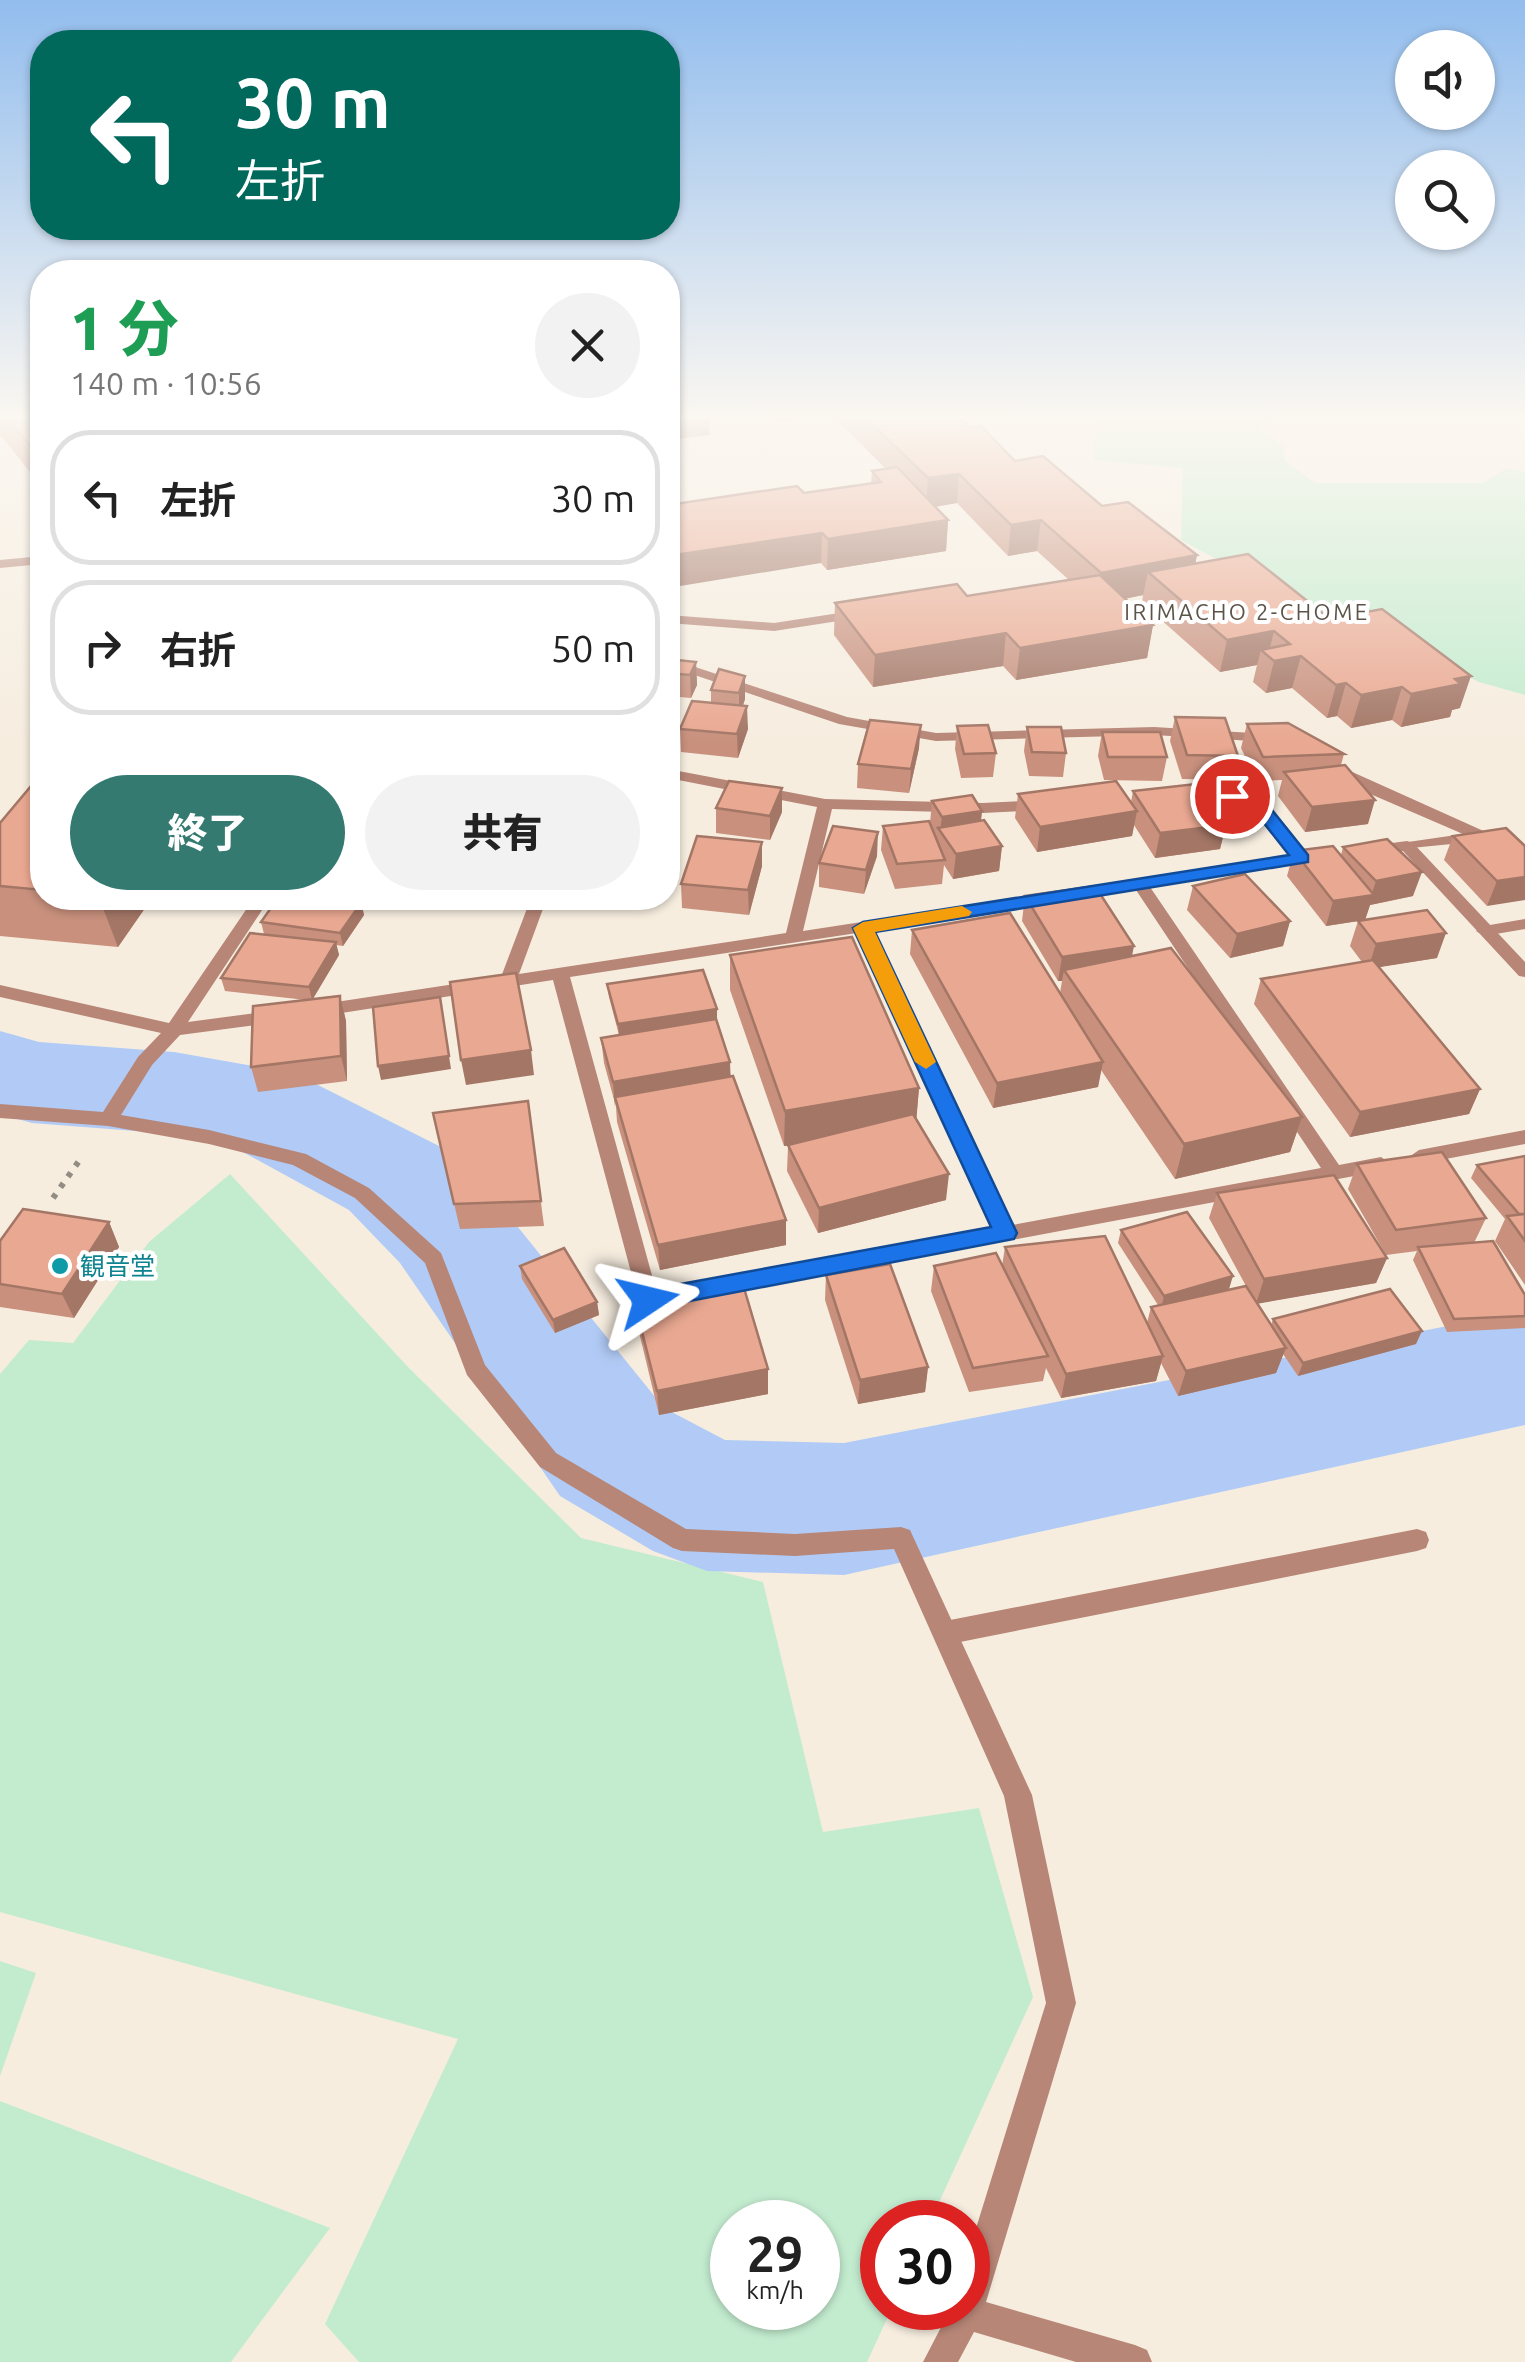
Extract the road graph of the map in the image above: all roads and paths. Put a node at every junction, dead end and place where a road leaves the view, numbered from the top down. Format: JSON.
{"nodes":[{"id":1,"x":30,"y":561,"type":"edge"},
{"id":2,"x":0,"y":564,"type":"edge"},
{"id":3,"x":866,"y":613,"type":"edge"},
{"id":4,"x":680,"y":620,"type":"edge"},
{"id":5,"x":680,"y":666,"type":"edge"},
{"id":6,"x":1285,"y":739,"type":"edge"},
{"id":7,"x":1329,"y":764,"type":"edge"},
{"id":8,"x":680,"y":776,"type":"edge"},
{"id":9,"x":1156,"y":799,"type":"edge"},
{"id":10,"x":825,"y":804,"type":"junction"},
{"id":11,"x":1060,"y":804,"type":"edge"},
{"id":12,"x":1406,"y":846,"type":"junction"},
{"id":13,"x":1302,"y":858,"type":"junction"},
{"id":14,"x":1140,"y":884,"type":"junction"},
{"id":15,"x":254,"y":910,"type":"edge"},
{"id":16,"x":534,"y":910,"type":"edge"},
{"id":17,"x":1525,"y":924,"type":"edge"},
{"id":18,"x":863,"y":928,"type":"junction"},
{"id":19,"x":1484,"y":931,"type":"junction"},
{"id":20,"x":793,"y":938,"type":"junction"},
{"id":21,"x":1525,"y":972,"type":"edge"},
{"id":22,"x":560,"y":974,"type":"junction"},
{"id":23,"x":506,"y":984,"type":"junction"},
{"id":24,"x":0,"y":991,"type":"edge"},
{"id":25,"x":174,"y":1030,"type":"junction"},
{"id":26,"x":0,"y":1110,"type":"edge"},
{"id":27,"x":112,"y":1111,"type":"junction"},
{"id":28,"x":1525,"y":1137,"type":"edge"},
{"id":29,"x":1334,"y":1172,"type":"junction"},
{"id":30,"x":1006,"y":1233,"type":"junction"},
{"id":31,"x":1417,"y":1540,"type":"dead end"},
{"id":32,"x":944,"y":1632,"type":"junction"},
{"id":33,"x":990,"y":2234,"type":"edge"},
{"id":34,"x":990,"y":2319,"type":"edge"},
{"id":35,"x":957,"y":2330,"type":"edge"},
{"id":36,"x":940,"y":2362,"type":"edge"},
{"id":37,"x":1135,"y":2362,"type":"edge"}],
"edges":[{"from":1,"to":2,"type":"street"},
{"from":3,"to":4,"type":"street"},
{"from":5,"to":6,"type":"street"},
{"from":7,"to":12,"type":"street"},
{"from":8,"to":10,"type":"street"},
{"from":9,"to":13,"type":"street"},
{"from":10,"to":11,"type":"street"},
{"from":10,"to":20,"type":"street"},
{"from":12,"to":13,"type":"street"},
{"from":12,"to":19,"type":"street"},
{"from":13,"to":14,"type":"street"},
{"from":14,"to":18,"type":"street"},
{"from":14,"to":29,"type":"street"},
{"from":15,"to":25,"type":"street"},
{"from":16,"to":23,"type":"street"},
{"from":17,"to":19,"type":"street"},
{"from":18,"to":20,"type":"street"},
{"from":18,"to":30,"type":"street"},
{"from":19,"to":21,"type":"street"},
{"from":20,"to":22,"type":"street"},
{"from":22,"to":23,"type":"street"},
{"from":22,"to":30,"type":"street"},
{"from":23,"to":25,"type":"street"},
{"from":24,"to":25,"type":"street"},
{"from":25,"to":27,"type":"street"},
{"from":26,"to":27,"type":"street"},
{"from":27,"to":32,"type":"street"},
{"from":28,"to":29,"type":"street"},
{"from":29,"to":30,"type":"street"},
{"from":31,"to":32,"type":"street"},
{"from":32,"to":33,"type":"street"},
{"from":34,"to":37,"type":"street"},
{"from":35,"to":36,"type":"street"}]}
